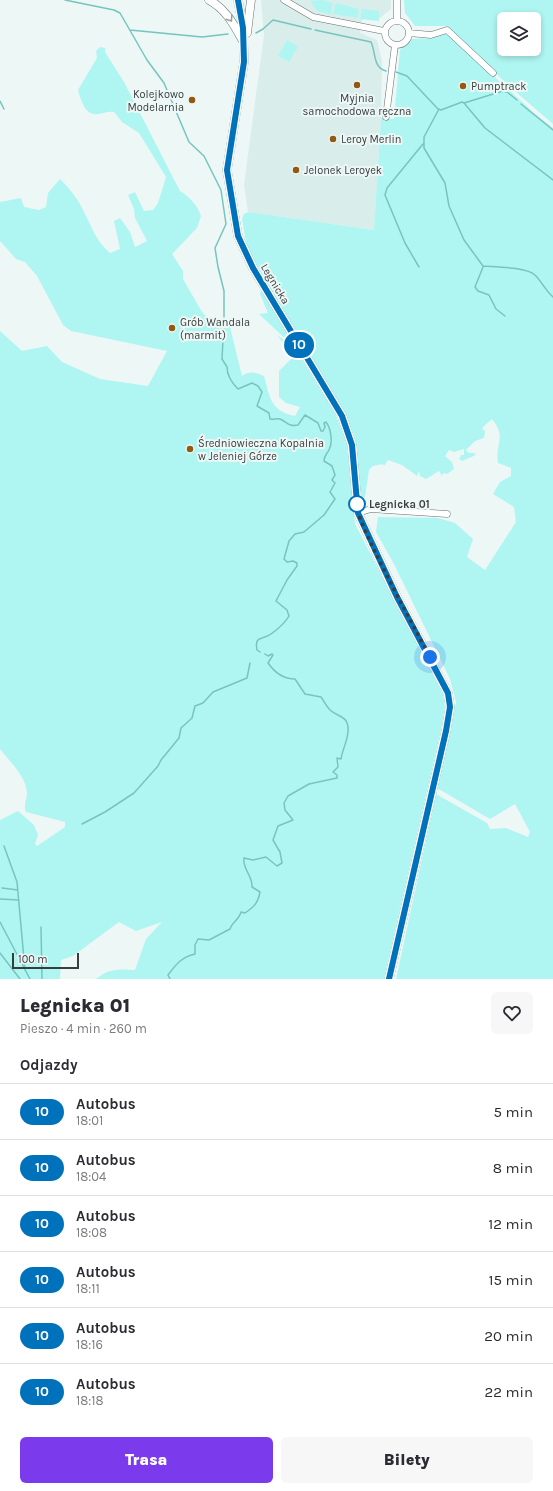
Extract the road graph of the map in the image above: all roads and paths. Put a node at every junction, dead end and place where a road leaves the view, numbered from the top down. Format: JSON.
{"nodes":[{"id":1,"x":209,"y":0,"type":"edge"},
{"id":2,"x":238,"y":0,"type":"edge"},
{"id":3,"x":251,"y":0,"type":"edge"},
{"id":4,"x":284,"y":0,"type":"edge"},
{"id":5,"x":397,"y":0,"type":"edge"},
{"id":6,"x":397,"y":20,"type":"junction"},
{"id":7,"x":384,"y":30,"type":"junction"},
{"id":8,"x":409,"y":33,"type":"junction"},
{"id":9,"x":244,"y":44,"type":"junction"},
{"id":10,"x":395,"y":45,"type":"junction"},
{"id":11,"x":493,"y":73,"type":"dead end"},
{"id":12,"x":386,"y":117,"type":"dead end"},
{"id":13,"x":358,"y":513,"type":"junction"},
{"id":14,"x":447,"y":514,"type":"dead end"},
{"id":15,"x":389,"y":979,"type":"edge"}],
"edges":[{"from":1,"to":9,"type":"main road","one_way":true},
{"from":2,"to":9,"type":"main road","name":"Legnicka"},
{"from":3,"to":9,"type":"main road"},
{"from":4,"to":7,"type":"street"},
{"from":5,"to":6,"type":"street"},
{"from":6,"to":7,"type":"street"},
{"from":6,"to":8,"type":"street"},
{"from":7,"to":10,"type":"street"},
{"from":8,"to":10,"type":"street"},
{"from":8,"to":11,"type":"street"},
{"from":9,"to":13,"type":"main road","name":"Legnicka"},
{"from":10,"to":12,"type":"street"},
{"from":13,"to":14,"type":"street"},
{"from":13,"to":15,"type":"main road","name":"Legnicka"}]}
